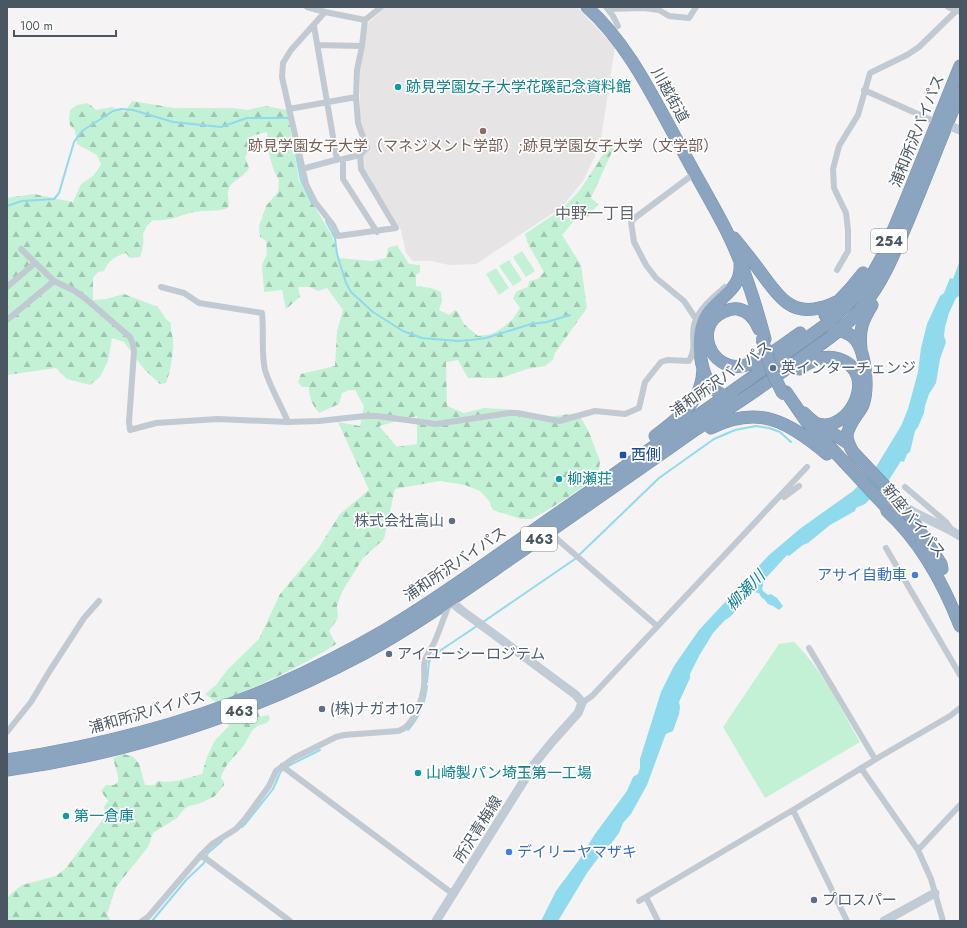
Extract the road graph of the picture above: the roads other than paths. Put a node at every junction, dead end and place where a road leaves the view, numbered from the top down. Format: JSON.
{"nodes":[{"id":1,"x":307,"y":7,"type":"edge"},
{"id":2,"x":382,"y":7,"type":"edge"},
{"id":3,"x":587,"y":7,"type":"edge"},
{"id":4,"x":696,"y":7,"type":"edge"},
{"id":5,"x":948,"y":7,"type":"edge"},
{"id":6,"x":608,"y":9,"type":"edge"},
{"id":7,"x":325,"y":12,"type":"junction"},
{"id":8,"x":958,"y":12,"type":"edge"},
{"id":9,"x":365,"y":20,"type":"junction"},
{"id":10,"x":601,"y":21,"type":"junction"},
{"id":11,"x":314,"y":26,"type":"junction"},
{"id":12,"x":618,"y":26,"type":"dead end"},
{"id":13,"x":317,"y":45,"type":"junction"},
{"id":14,"x":362,"y":46,"type":"junction"},
{"id":15,"x":960,"y":66,"type":"edge"},
{"id":16,"x":864,"y":90,"type":"junction"},
{"id":17,"x":960,"y":93,"type":"edge"},
{"id":18,"x":356,"y":97,"type":"junction"},
{"id":19,"x":326,"y":102,"type":"junction"},
{"id":20,"x":289,"y":109,"type":"junction"},
{"id":21,"x":942,"y":124,"type":"junction"},
{"id":22,"x":960,"y":130,"type":"edge"},
{"id":23,"x":360,"y":155,"type":"junction"},
{"id":24,"x":340,"y":159,"type":"junction"},
{"id":25,"x":302,"y":169,"type":"junction"},
{"id":26,"x":694,"y":173,"type":"junction"},
{"id":27,"x":914,"y":209,"type":"junction"},
{"id":28,"x":895,"y":228,"type":"junction"},
{"id":29,"x":728,"y":231,"type":"junction"},
{"id":30,"x":377,"y":232,"type":"junction"},
{"id":31,"x":21,"y":249,"type":"dead end"},
{"id":32,"x":740,"y":260,"type":"junction"},
{"id":33,"x":35,"y":263,"type":"junction"},
{"id":34,"x":837,"y":270,"type":"dead end"},
{"id":35,"x":54,"y":281,"type":"junction"},
{"id":36,"x":7,"y":287,"type":"edge"},
{"id":37,"x":161,"y":287,"type":"dead end"},
{"id":38,"x":725,"y":287,"type":"dead end"},
{"id":39,"x":843,"y":296,"type":"junction"},
{"id":40,"x":7,"y":320,"type":"edge"},
{"id":41,"x":696,"y":320,"type":"junction"},
{"id":42,"x":839,"y":330,"type":"junction"},
{"id":43,"x":765,"y":338,"type":"junction"},
{"id":44,"x":861,"y":351,"type":"junction"},
{"id":45,"x":790,"y":367,"type":"junction"},
{"id":46,"x":703,"y":368,"type":"junction"},
{"id":47,"x":758,"y":373,"type":"junction"},
{"id":48,"x":786,"y":393,"type":"junction"},
{"id":49,"x":725,"y":396,"type":"junction"},
{"id":50,"x":804,"y":413,"type":"junction"},
{"id":51,"x":288,"y":422,"type":"junction"},
{"id":52,"x":818,"y":424,"type":"junction"},
{"id":53,"x":708,"y":430,"type":"junction"},
{"id":54,"x":829,"y":444,"type":"junction"},
{"id":55,"x":844,"y":458,"type":"junction"},
{"id":56,"x":807,"y":468,"type":"dead end"},
{"id":57,"x":626,"y":479,"type":"junction"},
{"id":58,"x":799,"y":486,"type":"dead end"},
{"id":59,"x":904,"y":487,"type":"dead end"},
{"id":60,"x":578,"y":499,"type":"junction"},
{"id":61,"x":773,"y":505,"type":"junction"},
{"id":62,"x":889,"y":505,"type":"junction"},
{"id":63,"x":549,"y":532,"type":"junction"},
{"id":64,"x":956,"y":534,"type":"edge"},
{"id":65,"x":886,"y":548,"type":"dead end"},
{"id":66,"x":449,"y":595,"type":"junction"},
{"id":67,"x":99,"y":601,"type":"dead end"},
{"id":68,"x":960,"y":606,"type":"edge"},
{"id":69,"x":657,"y":626,"type":"junction"},
{"id":70,"x":960,"y":626,"type":"edge"},
{"id":71,"x":809,"y":648,"type":"dead end"},
{"id":72,"x":960,"y":675,"type":"edge"},
{"id":73,"x":582,"y":703,"type":"junction"},
{"id":74,"x":960,"y":708,"type":"edge"},
{"id":75,"x":7,"y":732,"type":"edge"},
{"id":76,"x":875,"y":759,"type":"junction"},
{"id":77,"x":7,"y":760,"type":"edge"},
{"id":78,"x":282,"y":766,"type":"junction"},
{"id":79,"x":861,"y":768,"type":"junction"},
{"id":80,"x":7,"y":770,"type":"edge"},
{"id":81,"x":960,"y":805,"type":"edge"},
{"id":82,"x":793,"y":810,"type":"junction"},
{"id":83,"x":918,"y":850,"type":"junction"},
{"id":84,"x":201,"y":855,"type":"junction"},
{"id":85,"x":935,"y":893,"type":"junction"},
{"id":86,"x":453,"y":894,"type":"junction"},
{"id":87,"x":646,"y":897,"type":"junction"},
{"id":88,"x":639,"y":901,"type":"dead end"},
{"id":89,"x":142,"y":921,"type":"edge"},
{"id":90,"x":290,"y":921,"type":"edge"},
{"id":91,"x":436,"y":921,"type":"edge"},
{"id":92,"x":658,"y":921,"type":"edge"},
{"id":93,"x":847,"y":921,"type":"edge"},
{"id":94,"x":884,"y":921,"type":"edge"},
{"id":95,"x":943,"y":921,"type":"edge"}],
"edges":[{"from":1,"to":7,"type":"street"},
{"from":2,"to":9,"type":"street"},
{"from":3,"to":10,"type":"highway","name":"川越街道"},
{"from":4,"to":6,"type":"street"},
{"from":5,"to":8,"type":"street"},
{"from":6,"to":10,"type":"street"},
{"from":6,"to":12,"type":"street"},
{"from":7,"to":9,"type":"street"},
{"from":7,"to":11,"type":"street"},
{"from":8,"to":16,"type":"street"},
{"from":9,"to":14,"type":"street"},
{"from":10,"to":26,"type":"highway","name":"川越街道"},
{"from":11,"to":13,"type":"street"},
{"from":11,"to":20,"type":"street"},
{"from":13,"to":14,"type":"street"},
{"from":13,"to":19,"type":"street"},
{"from":14,"to":18,"type":"street"},
{"from":15,"to":21,"type":"highway","name":"浦和所沢バイパス","number":"254"},
{"from":16,"to":21,"type":"street"},
{"from":16,"to":34,"type":"street"},
{"from":17,"to":21,"type":"highway","name":"浦和所沢バイパス","number":"254"},
{"from":18,"to":19,"type":"street"},
{"from":18,"to":23,"type":"street"},
{"from":19,"to":20,"type":"street"},
{"from":19,"to":24,"type":"street"},
{"from":20,"to":25,"type":"street"},
{"from":21,"to":22,"type":"main road"},
{"from":21,"to":27,"type":"highway","name":"浦和所沢バイパス","number":"254"},
{"from":21,"to":28,"type":"highway","name":"浦和所沢バイパス","number":"254"},
{"from":23,"to":24,"type":"street"},
{"from":23,"to":30,"type":"street"},
{"from":24,"to":25,"type":"street"},
{"from":24,"to":30,"type":"street"},
{"from":25,"to":30,"type":"street"},
{"from":26,"to":29,"type":"highway","name":"川越街道"},
{"from":26,"to":41,"type":"street"},
{"from":27,"to":42,"type":"highway","name":"浦和所沢バイパス","number":"254"},
{"from":27,"to":44,"type":"highway","number":"254"},
{"from":28,"to":39,"type":"highway"},
{"from":28,"to":47,"type":"highway","name":"浦和所沢バイパス","number":"254"},
{"from":29,"to":32,"type":"highway","name":"川越街道"},
{"from":29,"to":39,"type":"highway"},
{"from":29,"to":43,"type":"highway","name":"川越街道"},
{"from":31,"to":33,"type":"street"},
{"from":32,"to":43,"type":"highway","name":"川越街道"},
{"from":32,"to":46,"type":"highway"},
{"from":33,"to":35,"type":"street"},
{"from":33,"to":36,"type":"street"},
{"from":35,"to":40,"type":"street"},
{"from":35,"to":51,"type":"street"},
{"from":37,"to":51,"type":"street"},
{"from":38,"to":41,"type":"street"},
{"from":39,"to":43,"type":"highway"},
{"from":41,"to":51,"type":"street"},
{"from":42,"to":44,"type":"highway"},
{"from":42,"to":45,"type":"highway","name":"浦和所沢バイパス","number":"254"},
{"from":42,"to":47,"type":"highway"},
{"from":43,"to":48,"type":"highway","name":"川越街道"},
{"from":44,"to":55,"type":"highway"},
{"from":45,"to":49,"type":"highway"},
{"from":45,"to":57,"type":"highway","name":"浦和所沢バイパス","number":"463"},
{"from":46,"to":49,"type":"highway"},
{"from":46,"to":60,"type":"highway"},
{"from":47,"to":49,"type":"highway","name":"浦和所沢バイパス","number":"463"},
{"from":48,"to":50,"type":"highway","name":"川越街道"},
{"from":48,"to":54,"type":"highway","name":"川越街道"},
{"from":48,"to":55,"type":"highway"},
{"from":49,"to":60,"type":"highway","name":"浦和所沢バイパス","number":"463"},
{"from":50,"to":52,"type":"highway"},
{"from":50,"to":54,"type":"highway","name":"川越街道"},
{"from":52,"to":53,"type":"highway"},
{"from":52,"to":55,"type":"highway"},
{"from":53,"to":55,"type":"highway"},
{"from":53,"to":57,"type":"highway"},
{"from":54,"to":55,"type":"highway","name":"新座バイパス"},
{"from":55,"to":62,"type":"highway","name":"新座バイパス"},
{"from":56,"to":61,"type":"street"},
{"from":57,"to":63,"type":"highway","name":"浦和所沢バイパス","number":"463"},
{"from":58,"to":61,"type":"street"},
{"from":59,"to":64,"type":"street"},
{"from":60,"to":66,"type":"highway","name":"浦和所沢バイパス","number":"463"},
{"from":61,"to":69,"type":"street"},
{"from":62,"to":64,"type":"main road"},
{"from":62,"to":68,"type":"highway","name":"新座バイパス"},
{"from":62,"to":70,"type":"highway","name":"新座バイパス"},
{"from":63,"to":66,"type":"highway","name":"浦和所沢バイパス","number":"463"},
{"from":63,"to":69,"type":"street"},
{"from":65,"to":72,"type":"street"},
{"from":66,"to":73,"type":"main road"},
{"from":66,"to":77,"type":"highway","name":"浦和所沢バイパス","number":"463"},
{"from":66,"to":78,"type":"street"},
{"from":66,"to":80,"type":"highway","name":"浦和所沢バイパス","number":"463"},
{"from":67,"to":75,"type":"street"},
{"from":69,"to":73,"type":"street"},
{"from":71,"to":76,"type":"street"},
{"from":73,"to":86,"type":"main road","name":"所沢青梅線"},
{"from":74,"to":76,"type":"street"},
{"from":76,"to":79,"type":"street"},
{"from":78,"to":84,"type":"street"},
{"from":78,"to":86,"type":"street"},
{"from":79,"to":82,"type":"street"},
{"from":79,"to":83,"type":"street"},
{"from":81,"to":83,"type":"street"},
{"from":82,"to":87,"type":"street"},
{"from":82,"to":93,"type":"street"},
{"from":83,"to":85,"type":"street"},
{"from":84,"to":89,"type":"street"},
{"from":84,"to":90,"type":"street"},
{"from":85,"to":94,"type":"main road"},
{"from":85,"to":95,"type":"street"},
{"from":86,"to":91,"type":"main road","name":"所沢青梅線"},
{"from":87,"to":88,"type":"street"},
{"from":87,"to":92,"type":"street"}]}
